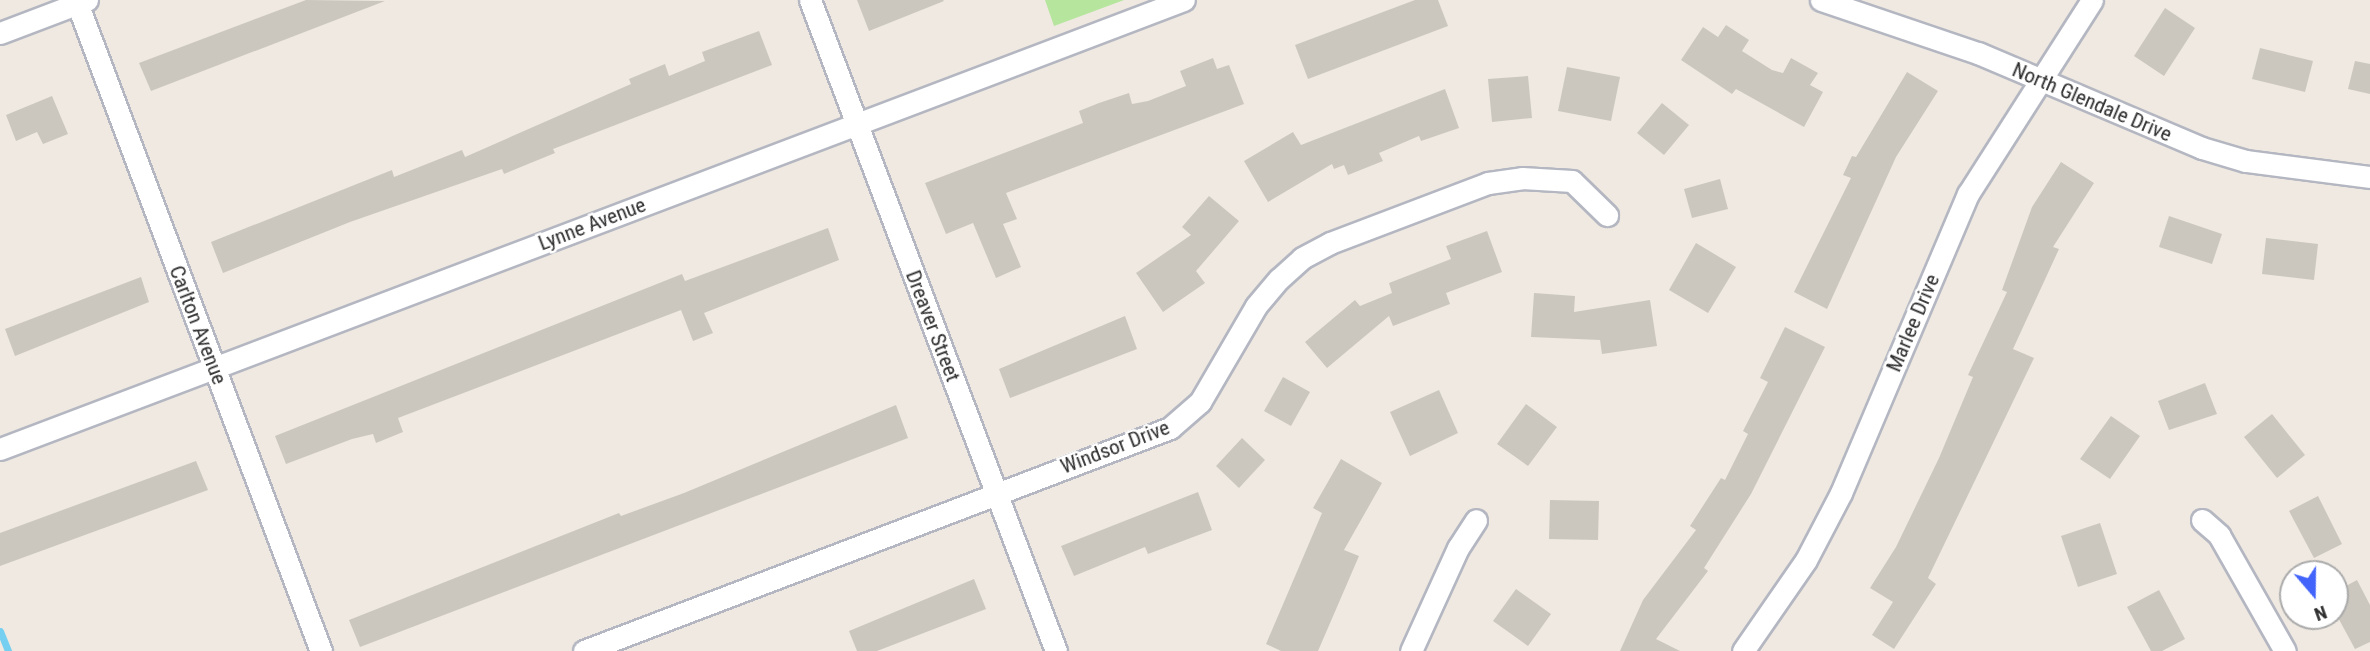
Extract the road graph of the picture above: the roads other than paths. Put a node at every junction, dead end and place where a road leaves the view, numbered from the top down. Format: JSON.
{"nodes":[{"id":1,"x":810,"y":0,"type":"edge"},
{"id":2,"x":1184,"y":0,"type":"edge"},
{"id":3,"x":1821,"y":0,"type":"edge"},
{"id":4,"x":2092,"y":0,"type":"edge"},
{"id":5,"x":80,"y":1,"type":"edge"},
{"id":6,"x":0,"y":33,"type":"edge"},
{"id":7,"x":2044,"y":81,"type":"junction"},
{"id":8,"x":856,"y":123,"type":"junction"},
{"id":9,"x":2370,"y":177,"type":"edge"},
{"id":10,"x":1607,"y":215,"type":"dead end"},
{"id":11,"x":215,"y":368,"type":"junction"},
{"id":12,"x":0,"y":449,"type":"edge"},
{"id":13,"x":996,"y":492,"type":"junction"},
{"id":14,"x":1476,"y":520,"type":"dead end"},
{"id":15,"x":2202,"y":520,"type":"dead end"},
{"id":16,"x":321,"y":651,"type":"edge"},
{"id":17,"x":584,"y":651,"type":"edge"},
{"id":18,"x":1056,"y":651,"type":"edge"},
{"id":19,"x":1410,"y":651,"type":"edge"},
{"id":20,"x":1743,"y":651,"type":"edge"},
{"id":21,"x":2285,"y":651,"type":"edge"}],
"edges":[{"from":1,"to":8,"type":"street","name":"Dreaver Street"},
{"from":2,"to":8,"type":"street","name":"Lynne Avenue"},
{"from":3,"to":7,"type":"street","name":"North Glendale Drive"},
{"from":4,"to":7,"type":"street","name":"Marlee Drive"},
{"from":5,"to":6,"type":"street"},
{"from":5,"to":11,"type":"street","name":"Carlton Avenue"},
{"from":7,"to":9,"type":"street","name":"North Glendale Drive"},
{"from":7,"to":20,"type":"street","name":"Marlee Drive"},
{"from":8,"to":11,"type":"street","name":"Lynne Avenue"},
{"from":8,"to":13,"type":"street","name":"Dreaver Street"},
{"from":10,"to":13,"type":"street","name":"Windsor Drive"},
{"from":11,"to":12,"type":"street","name":"Lynne Avenue"},
{"from":11,"to":16,"type":"street","name":"Carlton Avenue"},
{"from":13,"to":17,"type":"street","name":"Windsor Drive"},
{"from":13,"to":18,"type":"street","name":"Dreaver Street"},
{"from":14,"to":19,"type":"street"},
{"from":15,"to":21,"type":"street"}]}
